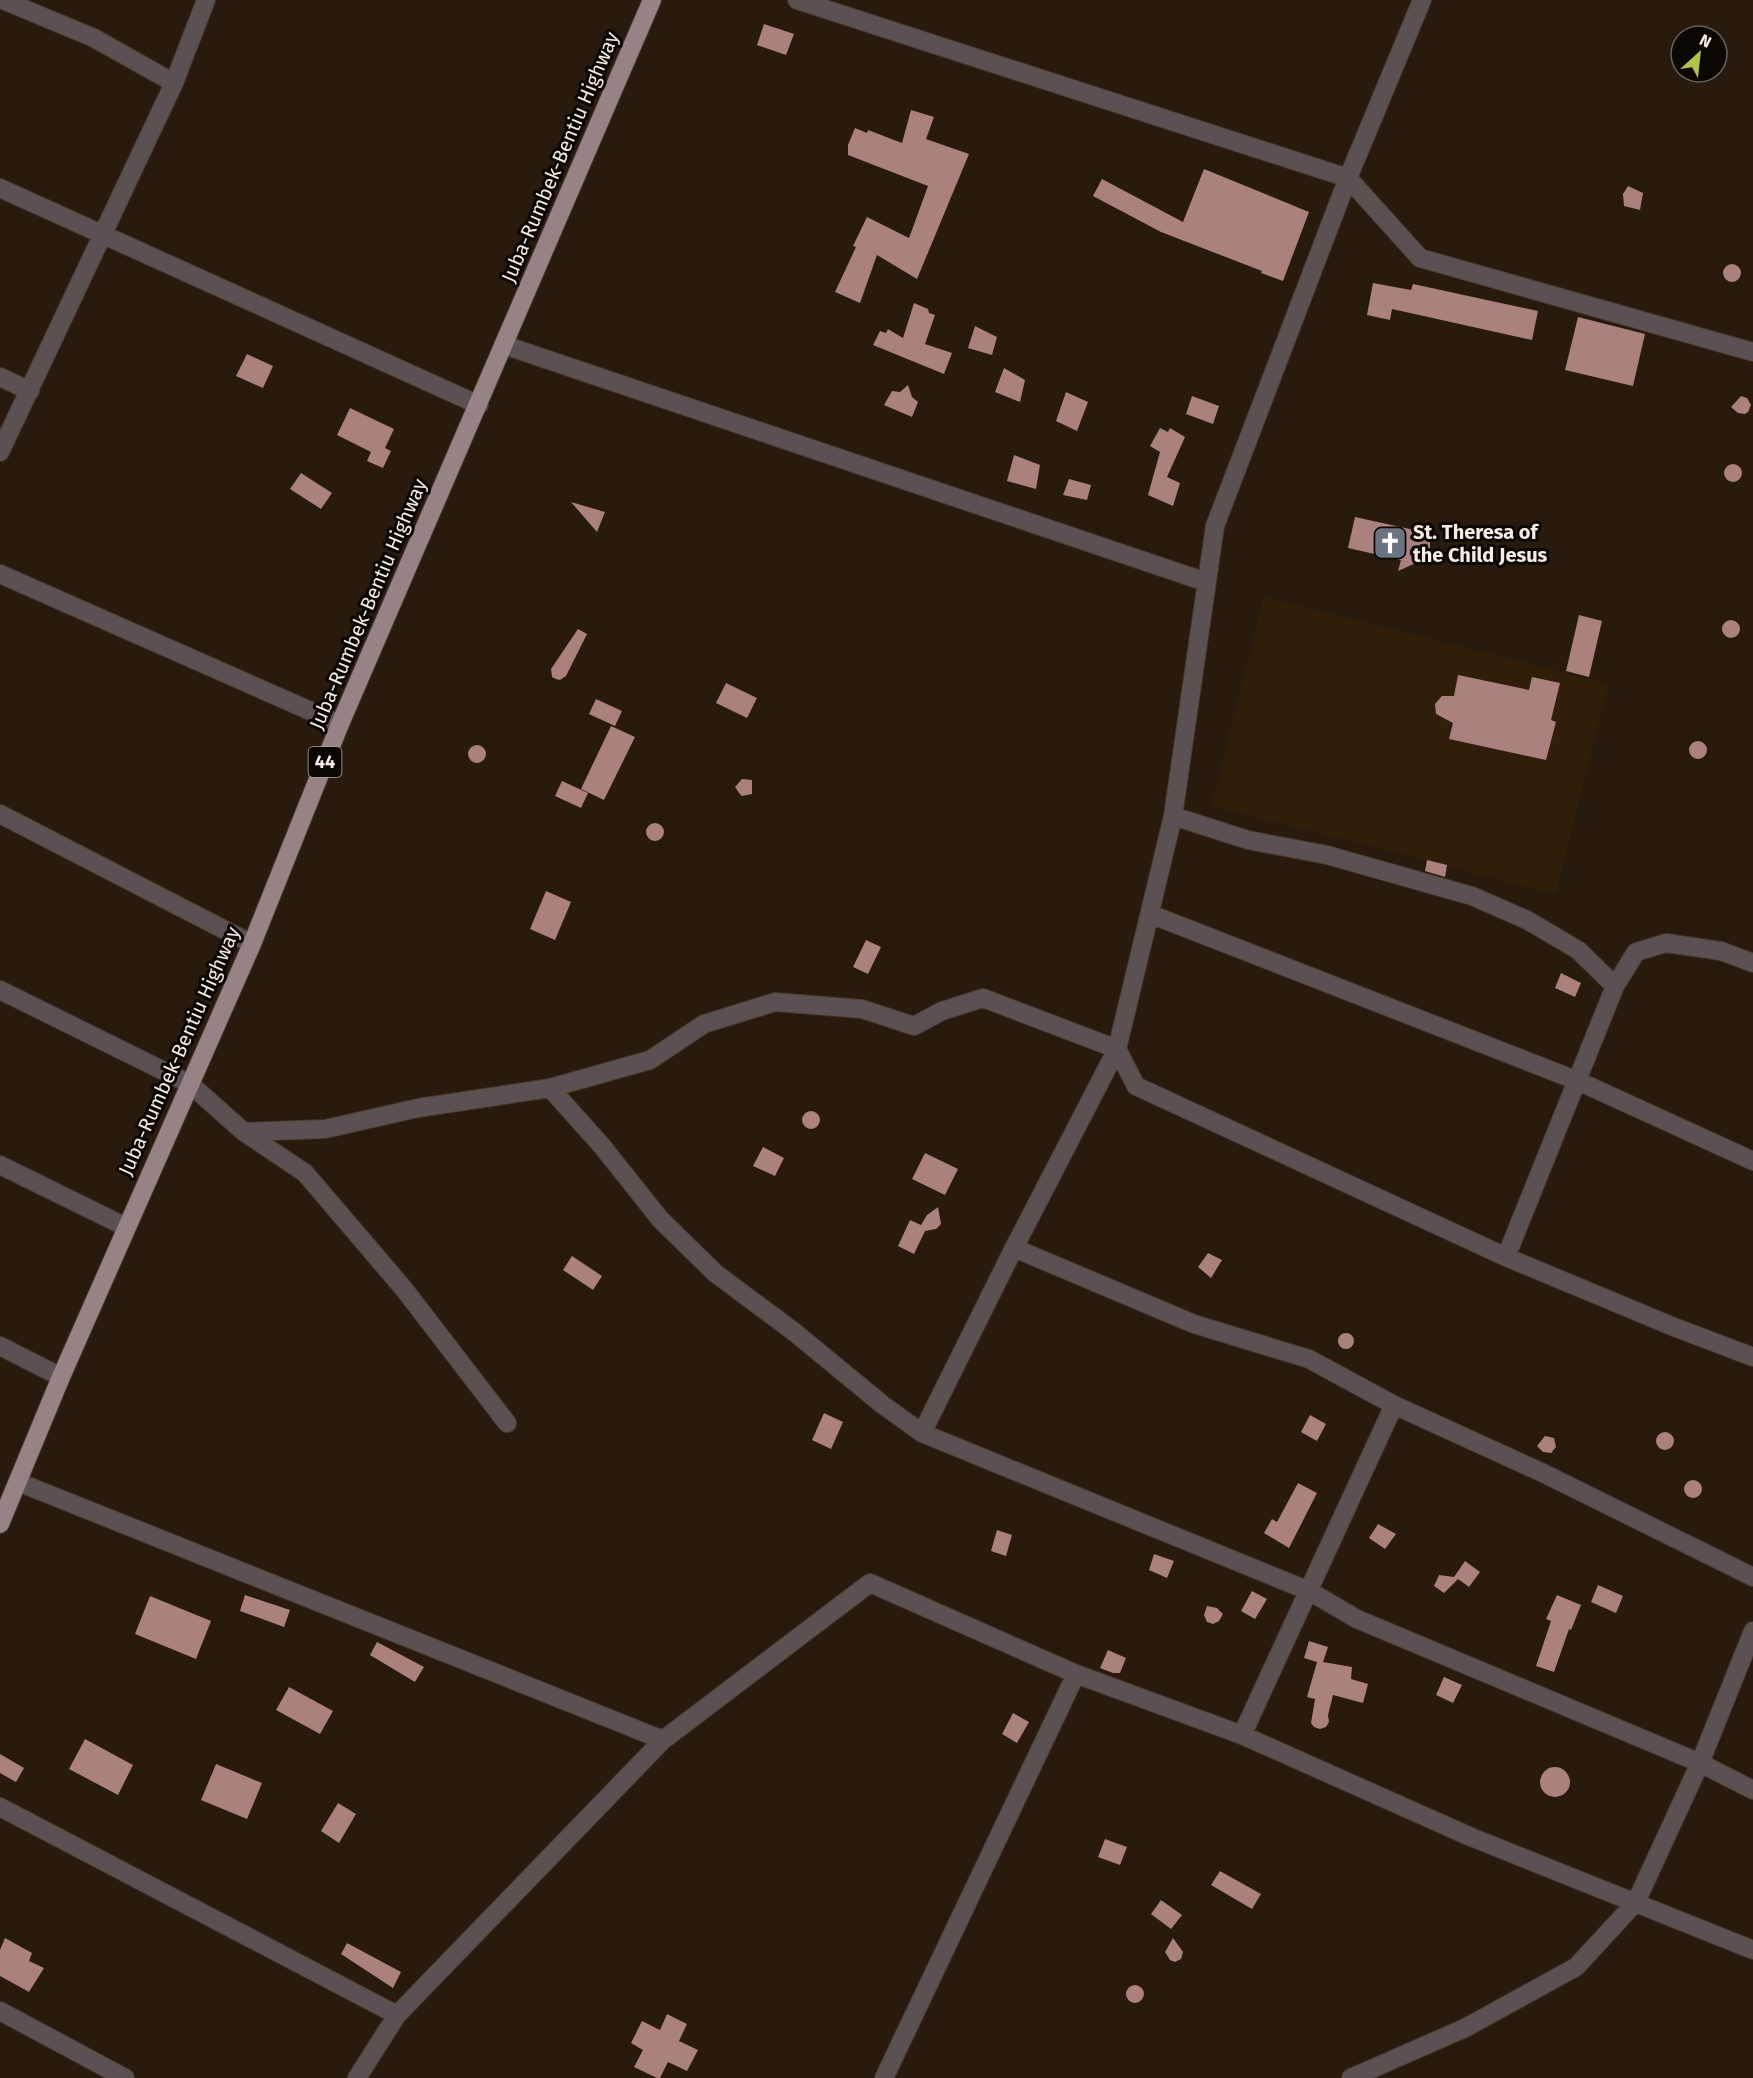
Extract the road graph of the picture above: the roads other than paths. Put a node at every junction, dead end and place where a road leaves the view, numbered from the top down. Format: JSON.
{"nodes":[{"id":1,"x":3,"y":0,"type":"edge"},
{"id":2,"x":206,"y":0,"type":"edge"},
{"id":3,"x":652,"y":0,"type":"edge"},
{"id":4,"x":796,"y":0,"type":"edge"},
{"id":5,"x":1422,"y":0,"type":"edge"},
{"id":6,"x":174,"y":83,"type":"junction"},
{"id":7,"x":1348,"y":178,"type":"junction"},
{"id":8,"x":0,"y":188,"type":"edge"},
{"id":9,"x":104,"y":235,"type":"junction"},
{"id":10,"x":504,"y":345,"type":"junction"},
{"id":11,"x":1753,"y":352,"type":"edge"},
{"id":12,"x":0,"y":377,"type":"edge"},
{"id":13,"x":30,"y":391,"type":"junction"},
{"id":14,"x":479,"y":405,"type":"junction"},
{"id":15,"x":0,"y":452,"type":"edge"},
{"id":16,"x":0,"y":574,"type":"edge"},
{"id":17,"x":1206,"y":582,"type":"junction"},
{"id":18,"x":340,"y":724,"type":"junction"},
{"id":19,"x":0,"y":814,"type":"edge"},
{"id":20,"x":1173,"y":816,"type":"junction"},
{"id":21,"x":1150,"y":914,"type":"junction"},
{"id":22,"x":252,"y":944,"type":"junction"},
{"id":23,"x":1753,"y":963,"type":"edge"},
{"id":24,"x":1616,"y":986,"type":"junction"},
{"id":25,"x":0,"y":990,"type":"edge"},
{"id":26,"x":1117,"y":1049,"type":"junction"},
{"id":27,"x":1578,"y":1081,"type":"junction"},
{"id":28,"x":190,"y":1084,"type":"junction"},
{"id":29,"x":550,"y":1088,"type":"junction"},
{"id":30,"x":244,"y":1132,"type":"junction"},
{"id":31,"x":1753,"y":1161,"type":"edge"},
{"id":32,"x":0,"y":1165,"type":"edge"},
{"id":33,"x":126,"y":1227,"type":"junction"},
{"id":34,"x":1014,"y":1248,"type":"junction"},
{"id":35,"x":1506,"y":1257,"type":"junction"},
{"id":36,"x":0,"y":1346,"type":"edge"},
{"id":37,"x":1753,"y":1357,"type":"edge"},
{"id":38,"x":61,"y":1377,"type":"junction"},
{"id":39,"x":1394,"y":1405,"type":"junction"},
{"id":40,"x":507,"y":1423,"type":"dead end"},
{"id":41,"x":922,"y":1433,"type":"junction"},
{"id":42,"x":18,"y":1482,"type":"junction"},
{"id":43,"x":0,"y":1524,"type":"edge"},
{"id":44,"x":1753,"y":1577,"type":"edge"},
{"id":45,"x":1309,"y":1591,"type":"junction"},
{"id":46,"x":1753,"y":1630,"type":"edge"},
{"id":47,"x":1076,"y":1674,"type":"junction"},
{"id":48,"x":1242,"y":1735,"type":"junction"},
{"id":49,"x":663,"y":1740,"type":"junction"},
{"id":50,"x":1700,"y":1763,"type":"junction"},
{"id":51,"x":1753,"y":1790,"type":"edge"},
{"id":52,"x":0,"y":1807,"type":"edge"},
{"id":53,"x":1636,"y":1902,"type":"junction"},
{"id":54,"x":1753,"y":1950,"type":"edge"},
{"id":55,"x":0,"y":2011,"type":"edge"},
{"id":56,"x":397,"y":2014,"type":"junction"},
{"id":57,"x":125,"y":2078,"type":"edge"},
{"id":58,"x":357,"y":2078,"type":"edge"},
{"id":59,"x":884,"y":2078,"type":"edge"},
{"id":60,"x":1350,"y":2078,"type":"edge"}],
"edges":[{"from":1,"to":6,"type":"street"},
{"from":2,"to":6,"type":"street"},
{"from":3,"to":10,"type":"main road","name":"Juba-Rumbek-Bentiu Highway","number":"44"},
{"from":4,"to":7,"type":"street"},
{"from":5,"to":7,"type":"street"},
{"from":6,"to":9,"type":"street"},
{"from":7,"to":11,"type":"street"},
{"from":7,"to":17,"type":"street"},
{"from":8,"to":9,"type":"street"},
{"from":9,"to":13,"type":"street"},
{"from":9,"to":14,"type":"street"},
{"from":10,"to":14,"type":"main road","name":"Juba-Rumbek-Bentiu Highway","number":"44"},
{"from":10,"to":17,"type":"street"},
{"from":12,"to":13,"type":"street"},
{"from":13,"to":15,"type":"street"},
{"from":14,"to":18,"type":"main road","name":"Juba-Rumbek-Bentiu Highway","number":"44"},
{"from":16,"to":18,"type":"street"},
{"from":17,"to":20,"type":"street"},
{"from":18,"to":22,"type":"main road","name":"Juba-Rumbek-Bentiu Highway","number":"44"},
{"from":19,"to":22,"type":"street"},
{"from":20,"to":21,"type":"street"},
{"from":20,"to":24,"type":"street"},
{"from":21,"to":26,"type":"street"},
{"from":21,"to":27,"type":"street"},
{"from":22,"to":28,"type":"main road","name":"Juba-Rumbek-Bentiu Highway","number":"44"},
{"from":23,"to":24,"type":"street"},
{"from":24,"to":27,"type":"street"},
{"from":25,"to":28,"type":"street"},
{"from":26,"to":29,"type":"street"},
{"from":26,"to":34,"type":"street"},
{"from":26,"to":35,"type":"street"},
{"from":27,"to":31,"type":"street"},
{"from":27,"to":35,"type":"street"},
{"from":28,"to":30,"type":"street"},
{"from":28,"to":33,"type":"main road","name":"Juba-Rumbek-Bentiu Highway","number":"44"},
{"from":29,"to":30,"type":"street"},
{"from":29,"to":41,"type":"street"},
{"from":30,"to":40,"type":"street"},
{"from":32,"to":33,"type":"street"},
{"from":33,"to":38,"type":"main road","name":"Juba-Rumbek-Bentiu Highway","number":"44"},
{"from":34,"to":39,"type":"street"},
{"from":34,"to":41,"type":"street"},
{"from":35,"to":37,"type":"street"},
{"from":36,"to":38,"type":"street"},
{"from":38,"to":42,"type":"main road","name":"Juba-Rumbek-Bentiu Highway","number":"44"},
{"from":39,"to":44,"type":"street"},
{"from":39,"to":45,"type":"street"},
{"from":41,"to":45,"type":"street"},
{"from":42,"to":43,"type":"main road","name":"Juba-Rumbek-Bentiu Highway","number":"44"},
{"from":42,"to":49,"type":"street"},
{"from":45,"to":48,"type":"street"},
{"from":45,"to":50,"type":"street"},
{"from":46,"to":50,"type":"street"},
{"from":47,"to":48,"type":"street"},
{"from":47,"to":49,"type":"street"},
{"from":47,"to":59,"type":"street"},
{"from":48,"to":53,"type":"street"},
{"from":49,"to":56,"type":"street"},
{"from":50,"to":51,"type":"street"},
{"from":50,"to":53,"type":"street"},
{"from":52,"to":56,"type":"street"},
{"from":53,"to":54,"type":"street"},
{"from":53,"to":60,"type":"street"},
{"from":55,"to":57,"type":"street"},
{"from":56,"to":58,"type":"street"}]}
